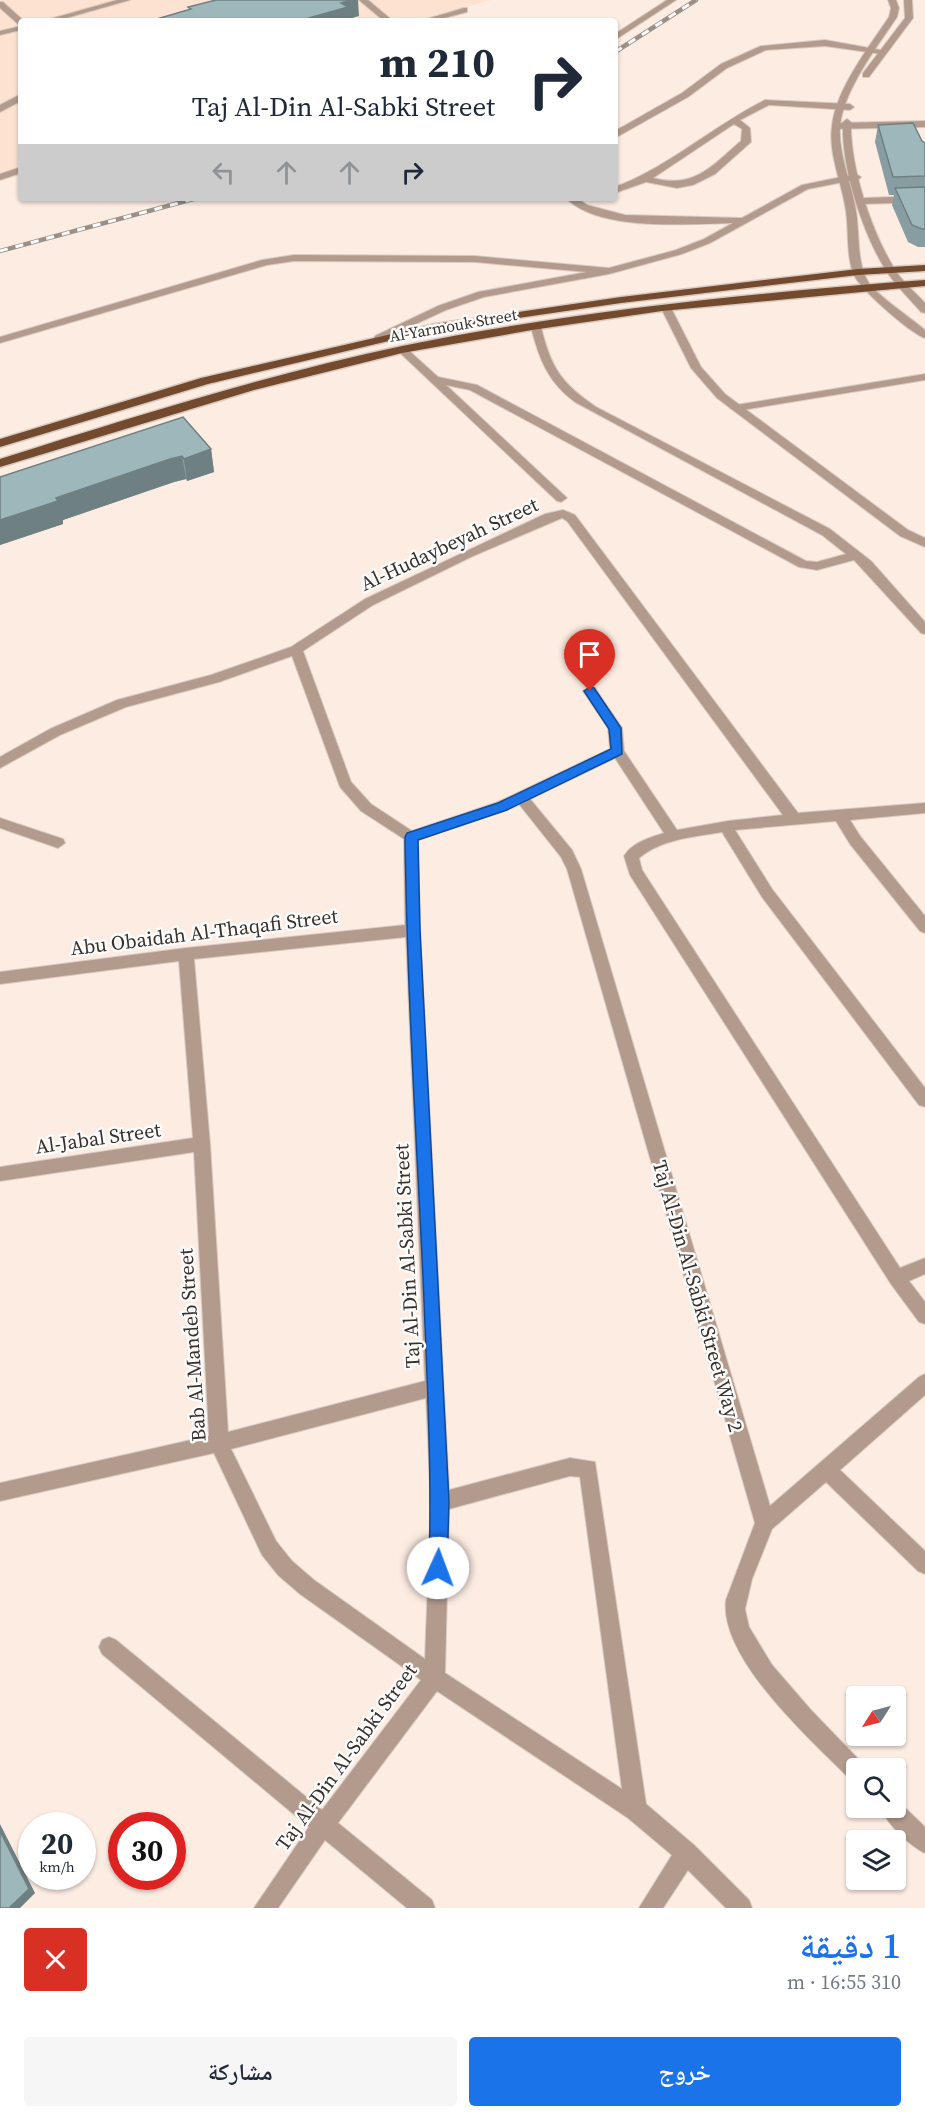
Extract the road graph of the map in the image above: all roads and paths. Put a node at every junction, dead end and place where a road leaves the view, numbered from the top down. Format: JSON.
{"nodes":[{"id":1,"x":126,"y":0,"type":"edge"},
{"id":2,"x":363,"y":0,"type":"edge"},
{"id":3,"x":453,"y":0,"type":"edge"},
{"id":4,"x":672,"y":0,"type":"edge"},
{"id":5,"x":892,"y":0,"type":"edge"},
{"id":6,"x":908,"y":0,"type":"edge"},
{"id":7,"x":0,"y":4,"type":"edge"},
{"id":8,"x":894,"y":17,"type":"junction"},
{"id":9,"x":58,"y":18,"type":"edge"},
{"id":10,"x":385,"y":18,"type":"edge"},
{"id":11,"x":435,"y":18,"type":"edge"},
{"id":12,"x":913,"y":18,"type":"junction"},
{"id":13,"x":18,"y":19,"type":"edge"},
{"id":14,"x":18,"y":29,"type":"edge"},
{"id":15,"x":0,"y":33,"type":"edge"},
{"id":16,"x":618,"y":36,"type":"edge"},
{"id":17,"x":870,"y":50,"type":"junction"},
{"id":18,"x":882,"y":51,"type":"junction"},
{"id":19,"x":18,"y":99,"type":"edge"},
{"id":20,"x":845,"y":107,"type":"junction"},
{"id":21,"x":0,"y":109,"type":"edge"},
{"id":22,"x":734,"y":120,"type":"junction"},
{"id":23,"x":925,"y":124,"type":"edge"},
{"id":24,"x":841,"y":127,"type":"junction"},
{"id":25,"x":618,"y":133,"type":"edge"},
{"id":26,"x":18,"y":171,"type":"edge"},
{"id":27,"x":0,"y":177,"type":"edge"},
{"id":28,"x":856,"y":177,"type":"junction"},
{"id":29,"x":844,"y":178,"type":"junction"},
{"id":30,"x":645,"y":179,"type":"junction"},
{"id":31,"x":618,"y":189,"type":"edge"},
{"id":32,"x":925,"y":199,"type":"edge"},
{"id":33,"x":578,"y":201,"type":"edge"},
{"id":34,"x":862,"y":201,"type":"junction"},
{"id":35,"x":743,"y":220,"type":"junction"},
{"id":36,"x":925,"y":268,"type":"edge"},
{"id":37,"x":890,"y":270,"type":"junction"},
{"id":38,"x":609,"y":271,"type":"junction"},
{"id":39,"x":858,"y":272,"type":"junction"},
{"id":40,"x":925,"y":283,"type":"edge"},
{"id":41,"x":907,"y":289,"type":"junction"},
{"id":42,"x":871,"y":291,"type":"junction"},
{"id":43,"x":666,"y":308,"type":"junction"},
{"id":44,"x":925,"y":310,"type":"edge"},
{"id":45,"x":435,"y":327,"type":"junction"},
{"id":46,"x":536,"y":327,"type":"junction"},
{"id":47,"x":925,"y":335,"type":"edge"},
{"id":48,"x":379,"y":338,"type":"junction"},
{"id":49,"x":0,"y":340,"type":"edge"},
{"id":50,"x":441,"y":344,"type":"junction"},
{"id":51,"x":402,"y":350,"type":"junction"},
{"id":52,"x":925,"y":377,"type":"edge"},
{"id":53,"x":434,"y":380,"type":"junction"},
{"id":54,"x":736,"y":408,"type":"junction"},
{"id":55,"x":0,"y":444,"type":"edge"},
{"id":56,"x":0,"y":463,"type":"edge"},
{"id":57,"x":561,"y":498,"type":"dead end"},
{"id":58,"x":925,"y":543,"type":"edge"},
{"id":59,"x":856,"y":555,"type":"junction"},
{"id":60,"x":925,"y":630,"type":"edge"},
{"id":61,"x":296,"y":650,"type":"junction"},
{"id":62,"x":590,"y":691,"type":"dead end"},
{"id":63,"x":617,"y":751,"type":"junction"},
{"id":64,"x":0,"y":763,"type":"edge"},
{"id":65,"x":522,"y":798,"type":"junction"},
{"id":66,"x":925,"y":808,"type":"edge"},
{"id":67,"x":840,"y":816,"type":"junction"},
{"id":68,"x":795,"y":820,"type":"junction"},
{"id":69,"x":0,"y":824,"type":"edge"},
{"id":70,"x":726,"y":827,"type":"junction"},
{"id":71,"x":672,"y":834,"type":"junction"},
{"id":72,"x":411,"y":837,"type":"junction"},
{"id":73,"x":58,"y":843,"type":"dead end"},
{"id":74,"x":925,"y":927,"type":"edge"},
{"id":75,"x":413,"y":930,"type":"junction"},
{"id":76,"x":186,"y":954,"type":"junction"},
{"id":77,"x":0,"y":978,"type":"edge"},
{"id":78,"x":925,"y":1100,"type":"edge"},
{"id":79,"x":202,"y":1144,"type":"junction"},
{"id":80,"x":0,"y":1174,"type":"edge"},
{"id":81,"x":925,"y":1266,"type":"edge"},
{"id":82,"x":897,"y":1278,"type":"junction"},
{"id":83,"x":925,"y":1316,"type":"edge"},
{"id":84,"x":925,"y":1383,"type":"edge"},
{"id":85,"x":436,"y":1388,"type":"junction"},
{"id":86,"x":219,"y":1443,"type":"junction"},
{"id":87,"x":827,"y":1470,"type":"junction"},
{"id":88,"x":0,"y":1492,"type":"edge"},
{"id":89,"x":440,"y":1502,"type":"junction"},
{"id":90,"x":765,"y":1523,"type":"junction"},
{"id":91,"x":925,"y":1564,"type":"edge"},
{"id":92,"x":109,"y":1647,"type":"dead end"},
{"id":93,"x":435,"y":1678,"type":"junction"},
{"id":94,"x":846,"y":1760,"type":"edge"},
{"id":95,"x":636,"y":1810,"type":"junction"},
{"id":96,"x":901,"y":1818,"type":"edge"},
{"id":97,"x":324,"y":1824,"type":"junction"},
{"id":98,"x":925,"y":1842,"type":"edge"},
{"id":99,"x":686,"y":1853,"type":"junction"},
{"id":100,"x":266,"y":1908,"type":"edge"},
{"id":101,"x":424,"y":1908,"type":"edge"},
{"id":102,"x":650,"y":1908,"type":"edge"},
{"id":103,"x":741,"y":1908,"type":"edge"}],
"edges":[{"from":1,"to":9,"type":"street"},
{"from":2,"to":10,"type":"street"},
{"from":3,"to":11,"type":"street"},
{"from":4,"to":16,"type":"street"},
{"from":5,"to":8,"type":"street"},
{"from":6,"to":12,"type":"street"},
{"from":7,"to":13,"type":"street"},
{"from":8,"to":12,"type":"street"},
{"from":8,"to":17,"type":"street"},
{"from":12,"to":18,"type":"street"},
{"from":14,"to":15,"type":"street"},
{"from":17,"to":18,"type":"street"},
{"from":17,"to":20,"type":"street"},
{"from":17,"to":25,"type":"street"},
{"from":18,"to":20,"type":"street"},
{"from":19,"to":21,"type":"street"},
{"from":20,"to":22,"type":"street"},
{"from":20,"to":24,"type":"street"},
{"from":22,"to":30,"type":"street"},
{"from":22,"to":30,"type":"street"},
{"from":23,"to":24,"type":"street"},
{"from":24,"to":28,"type":"street"},
{"from":24,"to":29,"type":"street"},
{"from":26,"to":27,"type":"street"},
{"from":28,"to":29,"type":"street"},
{"from":28,"to":34,"type":"street"},
{"from":29,"to":35,"type":"street"},
{"from":29,"to":39,"type":"street"},
{"from":30,"to":31,"type":"street"},
{"from":32,"to":34,"type":"street"},
{"from":33,"to":35,"type":"street"},
{"from":34,"to":37,"type":"street"},
{"from":35,"to":38,"type":"street"},
{"from":36,"to":37,"type":"highway","name":"Al-Yarmouk Street"},
{"from":37,"to":39,"type":"highway","name":"Al-Yarmouk Street"},
{"from":37,"to":41,"type":"street"},
{"from":38,"to":48,"type":"street"},
{"from":38,"to":49,"type":"street"},
{"from":39,"to":42,"type":"street"},
{"from":39,"to":45,"type":"highway","name":"Al-Yarmouk Street"},
{"from":40,"to":41,"type":"highway","name":"Al-Yarmouk Street"},
{"from":41,"to":42,"type":"highway","name":"Al-Yarmouk Street"},
{"from":41,"to":44,"type":"street"},
{"from":42,"to":43,"type":"highway","name":"Al-Yarmouk Street"},
{"from":42,"to":47,"type":"street"},
{"from":43,"to":46,"type":"highway","name":"Al-Yarmouk Street"},
{"from":43,"to":54,"type":"street"},
{"from":45,"to":48,"type":"highway","name":"Al-Yarmouk Street"},
{"from":45,"to":50,"type":"highway"},
{"from":46,"to":50,"type":"highway","name":"Al-Yarmouk Street"},
{"from":46,"to":59,"type":"street"},
{"from":48,"to":55,"type":"highway","name":"Al-Yarmouk Street"},
{"from":50,"to":51,"type":"highway","name":"Al-Yarmouk Street"},
{"from":51,"to":53,"type":"street"},
{"from":51,"to":56,"type":"highway","name":"Al-Yarmouk Street"},
{"from":52,"to":54,"type":"street"},
{"from":53,"to":57,"type":"street"},
{"from":53,"to":59,"type":"street"},
{"from":54,"to":58,"type":"street"},
{"from":59,"to":60,"type":"street"},
{"from":61,"to":64,"type":"street","name":"Al-Hudaybeyah Street"},
{"from":61,"to":68,"type":"street","name":"Al-Hudaybeyah Street"},
{"from":61,"to":72,"type":"street"},
{"from":62,"to":63,"type":"street"},
{"from":63,"to":65,"type":"street"},
{"from":63,"to":71,"type":"street"},
{"from":65,"to":72,"type":"street"},
{"from":65,"to":90,"type":"street","name":"Taj Al-Din Al-Sabki Street Way 2"},
{"from":66,"to":67,"type":"street"},
{"from":67,"to":68,"type":"street"},
{"from":67,"to":74,"type":"street"},
{"from":68,"to":70,"type":"street"},
{"from":69,"to":73,"type":"street"},
{"from":70,"to":71,"type":"street"},
{"from":70,"to":78,"type":"street"},
{"from":71,"to":82,"type":"street"},
{"from":72,"to":75,"type":"street","name":"Taj Al-Din Al-Sabki Street"},
{"from":75,"to":76,"type":"street","name":"Abu Obaidah Al-Thaqafi Street"},
{"from":75,"to":85,"type":"street","name":"Taj Al-Din Al-Sabki Street"},
{"from":76,"to":77,"type":"street","name":"Abu Obaidah Al-Thaqafi Street"},
{"from":76,"to":79,"type":"street","name":"Bab Al-Mandeb Street"},
{"from":79,"to":80,"type":"street","name":"Al-Jabal Street"},
{"from":79,"to":86,"type":"street","name":"Bab Al-Mandeb Street"},
{"from":81,"to":82,"type":"street"},
{"from":82,"to":83,"type":"street"},
{"from":84,"to":87,"type":"street"},
{"from":85,"to":86,"type":"street"},
{"from":85,"to":89,"type":"street","name":"Taj Al-Din Al-Sabki Street"},
{"from":86,"to":88,"type":"street"},
{"from":86,"to":93,"type":"street","name":"Bab Al-Mandeb Street"},
{"from":87,"to":90,"type":"street"},
{"from":87,"to":91,"type":"street"},
{"from":89,"to":93,"type":"street","name":"Taj Al-Din Al-Sabki Street"},
{"from":89,"to":95,"type":"street"},
{"from":90,"to":94,"type":"street"},
{"from":92,"to":97,"type":"street"},
{"from":93,"to":95,"type":"street","name":"Bab Al-Mandeb Street"},
{"from":93,"to":97,"type":"street","name":"Taj Al-Din Al-Sabki Street"},
{"from":95,"to":99,"type":"street","name":"Bab Al-Mandeb Street"},
{"from":96,"to":98,"type":"street"},
{"from":97,"to":100,"type":"street","name":"Taj Al-Din Al-Sabki Street"},
{"from":97,"to":101,"type":"street"},
{"from":99,"to":102,"type":"street"},
{"from":99,"to":103,"type":"street","name":"Bab Al-Mandeb Street"}]}
